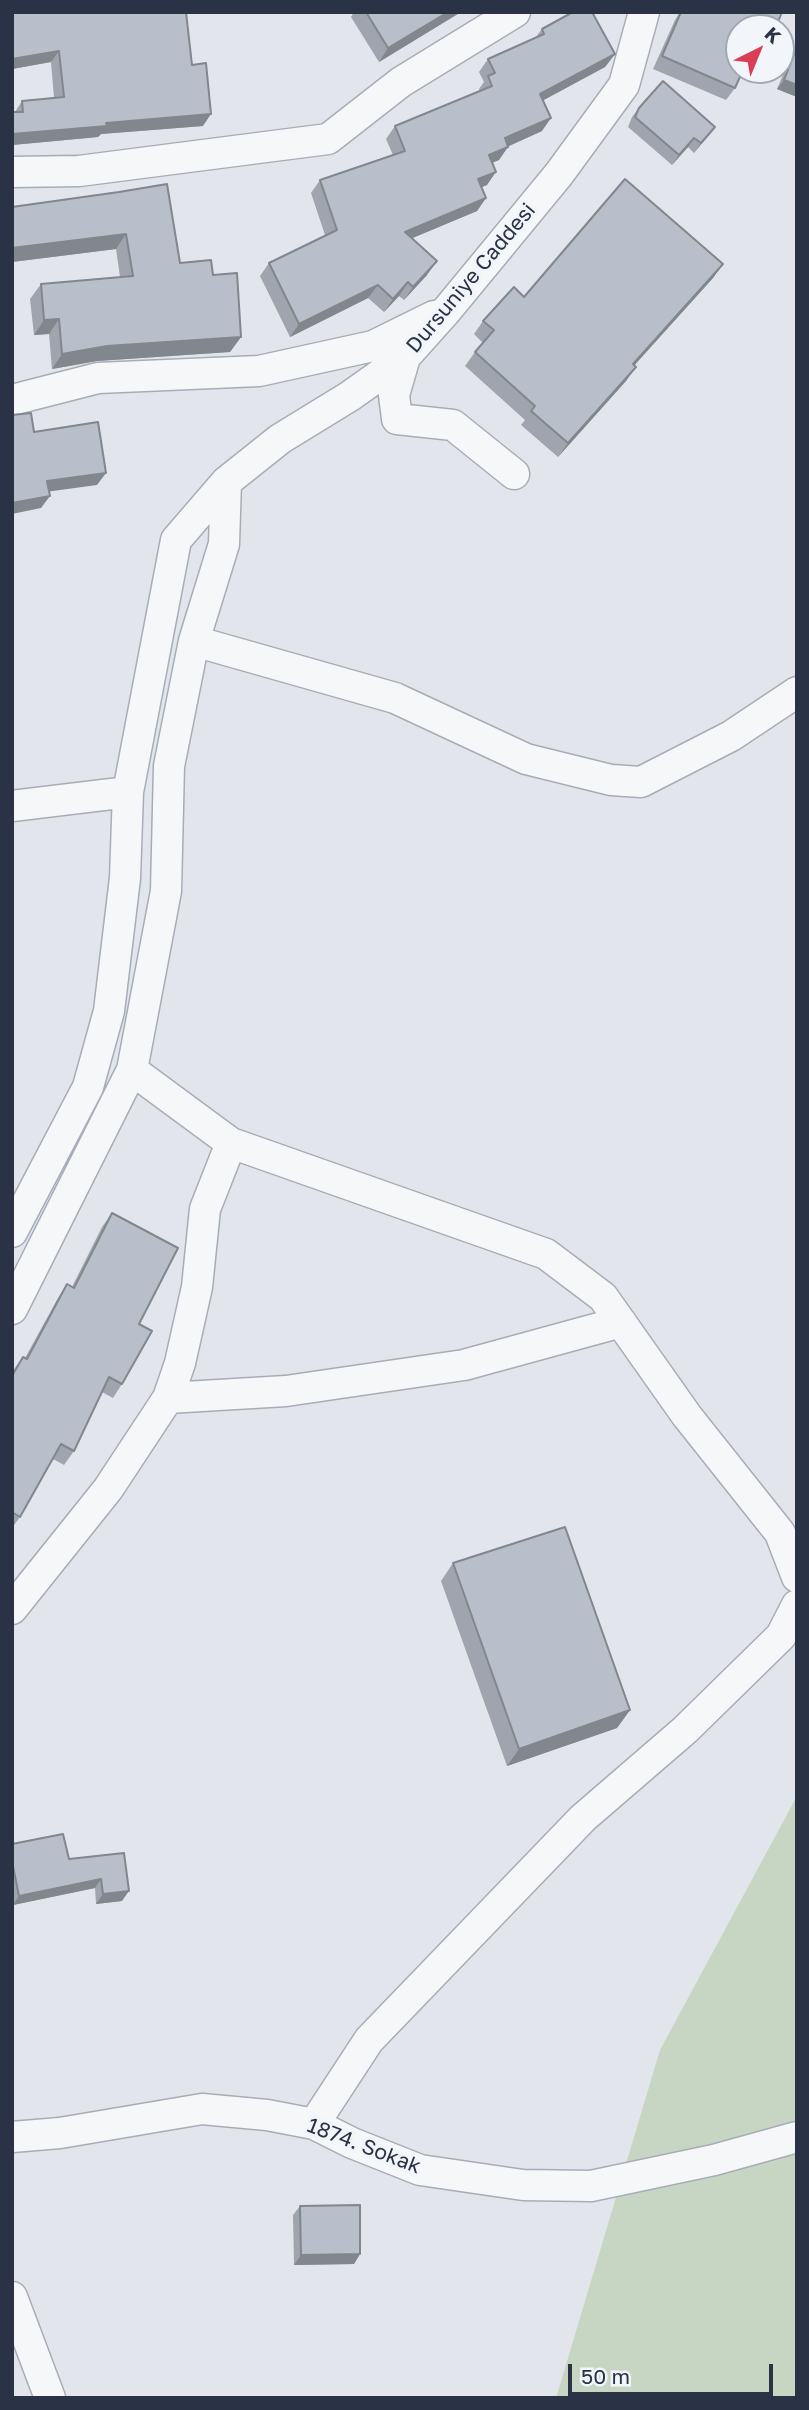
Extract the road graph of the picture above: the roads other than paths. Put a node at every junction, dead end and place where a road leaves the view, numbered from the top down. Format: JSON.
{"nodes":[{"id":1,"x":515,"y":12,"type":"edge"},
{"id":2,"x":644,"y":12,"type":"edge"},
{"id":3,"x":12,"y":172,"type":"edge"},
{"id":4,"x":447,"y":310,"type":"junction"},
{"id":5,"x":405,"y":356,"type":"junction"},
{"id":6,"x":12,"y":400,"type":"edge"},
{"id":7,"x":514,"y":474,"type":"dead end"},
{"id":8,"x":226,"y":482,"type":"junction"},
{"id":9,"x":194,"y":641,"type":"junction"},
{"id":10,"x":797,"y":692,"type":"edge"},
{"id":11,"x":128,"y":792,"type":"junction"},
{"id":12,"x":12,"y":806,"type":"edge"},
{"id":13,"x":132,"y":1070,"type":"junction"},
{"id":14,"x":231,"y":1143,"type":"junction"},
{"id":15,"x":12,"y":1231,"type":"edge"},
{"id":16,"x":12,"y":1309,"type":"edge"},
{"id":17,"x":621,"y":1322,"type":"junction"},
{"id":18,"x":167,"y":1398,"type":"junction"},
{"id":19,"x":797,"y":1577,"type":"edge"},
{"id":20,"x":797,"y":1605,"type":"edge"},
{"id":21,"x":12,"y":1609,"type":"edge"},
{"id":22,"x":314,"y":2124,"type":"junction"},
{"id":23,"x":12,"y":2137,"type":"edge"},
{"id":24,"x":797,"y":2137,"type":"edge"},
{"id":25,"x":12,"y":2297,"type":"edge"},
{"id":26,"x":50,"y":2398,"type":"edge"}],
"edges":[{"from":1,"to":3,"type":"street"},
{"from":2,"to":4,"type":"street","name":"Dursuniye Caddesi"},
{"from":4,"to":5,"type":"street","name":"Dursuniye Caddesi"},
{"from":4,"to":6,"type":"street"},
{"from":5,"to":7,"type":"street"},
{"from":5,"to":8,"type":"street","name":"Dursuniye Caddesi"},
{"from":8,"to":9,"type":"street"},
{"from":8,"to":11,"type":"street","name":"Dursuniye Caddesi"},
{"from":9,"to":10,"type":"street"},
{"from":9,"to":13,"type":"street"},
{"from":11,"to":12,"type":"street"},
{"from":11,"to":15,"type":"street","name":"Dursuniye Caddesi"},
{"from":13,"to":14,"type":"street"},
{"from":13,"to":16,"type":"street"},
{"from":14,"to":17,"type":"street"},
{"from":14,"to":18,"type":"street"},
{"from":17,"to":18,"type":"street"},
{"from":17,"to":19,"type":"street"},
{"from":18,"to":21,"type":"street"},
{"from":20,"to":22,"type":"street"},
{"from":22,"to":23,"type":"street","name":"1874. Sokak"},
{"from":22,"to":24,"type":"street","name":"1874. Sokak"},
{"from":25,"to":26,"type":"street"}]}
